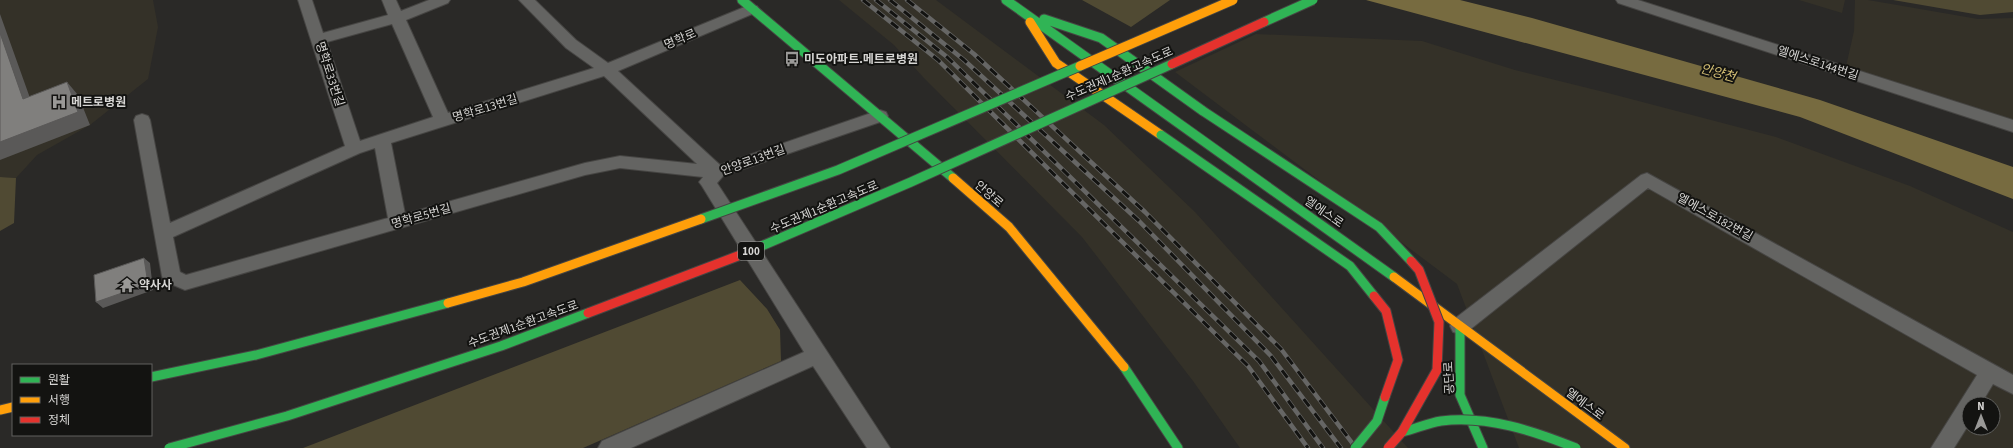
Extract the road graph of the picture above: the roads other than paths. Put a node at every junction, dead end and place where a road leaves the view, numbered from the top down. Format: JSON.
{"nodes":[{"id":1,"x":305,"y":0,"type":"edge"},
{"id":2,"x":389,"y":0,"type":"edge"},
{"id":3,"x":443,"y":0,"type":"edge"},
{"id":4,"x":526,"y":0,"type":"edge"},
{"id":5,"x":1006,"y":0,"type":"edge"},
{"id":6,"x":1233,"y":0,"type":"edge"},
{"id":7,"x":1313,"y":0,"type":"edge"},
{"id":8,"x":1623,"y":0,"type":"edge"},
{"id":9,"x":747,"y":4,"type":"edge"},
{"id":10,"x":1024,"y":13,"type":"junction"},
{"id":11,"x":397,"y":18,"type":"junction"},
{"id":12,"x":319,"y":39,"type":"junction"},
{"id":13,"x":608,"y":70,"type":"junction"},
{"id":14,"x":880,"y":116,"type":"junction"},
{"id":15,"x":142,"y":120,"type":"dead end"},
{"id":16,"x":443,"y":120,"type":"junction"},
{"id":17,"x":2013,"y":126,"type":"edge"},
{"id":18,"x":382,"y":139,"type":"junction"},
{"id":19,"x":354,"y":149,"type":"junction"},
{"id":20,"x":717,"y":172,"type":"junction"},
{"id":21,"x":398,"y":223,"type":"junction"},
{"id":22,"x":162,"y":234,"type":"junction"},
{"id":23,"x":1460,"y":326,"type":"junction"},
{"id":24,"x":817,"y":355,"type":"junction"},
{"id":25,"x":1990,"y":372,"type":"junction"},
{"id":26,"x":152,"y":377,"type":"edge"},
{"id":27,"x":2013,"y":385,"type":"edge"},
{"id":28,"x":1975,"y":396,"type":"edge"},
{"id":29,"x":12,"y":407,"type":"edge"},
{"id":30,"x":0,"y":410,"type":"edge"},
{"id":31,"x":1961,"y":419,"type":"edge"},
{"id":32,"x":1402,"y":432,"type":"junction"},
{"id":33,"x":169,"y":448,"type":"edge"},
{"id":34,"x":609,"y":448,"type":"edge"},
{"id":35,"x":879,"y":448,"type":"edge"},
{"id":36,"x":1178,"y":448,"type":"edge"},
{"id":37,"x":1355,"y":448,"type":"edge"},
{"id":38,"x":1388,"y":448,"type":"edge"},
{"id":39,"x":1483,"y":448,"type":"edge"},
{"id":40,"x":1576,"y":448,"type":"edge"},
{"id":41,"x":1625,"y":448,"type":"edge"},
{"id":42,"x":1942,"y":448,"type":"edge"}],
"edges":[{"from":1,"to":12,"type":"street","name":"명학로33번길"},
{"from":2,"to":11,"type":"street","name":"명학로13번길"},
{"from":3,"to":11,"type":"street"},
{"from":4,"to":13,"type":"street"},
{"from":5,"to":10,"type":"main road","name":"엘에스로"},
{"from":6,"to":26,"type":"main road","name":"수도권제1순환고속도로","bridge":true},
{"from":7,"to":33,"type":"main road","name":"수도권제1순환고속도로","number":"100","bridge":true},
{"from":8,"to":17,"type":"street","name":"엘에스로144번길"},
{"from":9,"to":13,"type":"street","name":"명학로"},
{"from":9,"to":14,"type":"main road","name":"안양로"},
{"from":10,"to":23,"type":"main road","name":"엘에스로"},
{"from":10,"to":32,"type":"main road","bridge":true},
{"from":10,"to":37,"type":"main road","bridge":true},
{"from":11,"to":12,"type":"street"},
{"from":11,"to":16,"type":"street","name":"명학로13번길"},
{"from":12,"to":19,"type":"street","name":"명학로33번길"},
{"from":13,"to":16,"type":"street","name":"명학로13번길"},
{"from":13,"to":20,"type":"street"},
{"from":14,"to":20,"type":"street","name":"안양로13번길"},
{"from":14,"to":36,"type":"main road","name":"안양로"},
{"from":15,"to":22,"type":"street","name":"명학로5번길"},
{"from":16,"to":18,"type":"street"},
{"from":18,"to":19,"type":"street"},
{"from":18,"to":21,"type":"street"},
{"from":19,"to":22,"type":"street"},
{"from":20,"to":21,"type":"street","name":"명학로5번길"},
{"from":20,"to":24,"type":"street","name":"안양로13번길"},
{"from":21,"to":22,"type":"street","name":"명학로5번길"},
{"from":23,"to":25,"type":"street","name":"엘에스로182번길"},
{"from":23,"to":39,"type":"main road","name":"공단로"},
{"from":23,"to":41,"type":"main road","name":"엘에스로"},
{"from":24,"to":34,"type":"street"},
{"from":24,"to":35,"type":"street","name":"안양로13번길"},
{"from":25,"to":27,"type":"street","name":"엘에스로182번길"},
{"from":25,"to":28,"type":"street"},
{"from":29,"to":30,"type":"main road"},
{"from":31,"to":42,"type":"street"},
{"from":32,"to":38,"type":"main road","bridge":true},
{"from":32,"to":40,"type":"main road","bridge":true}]}
